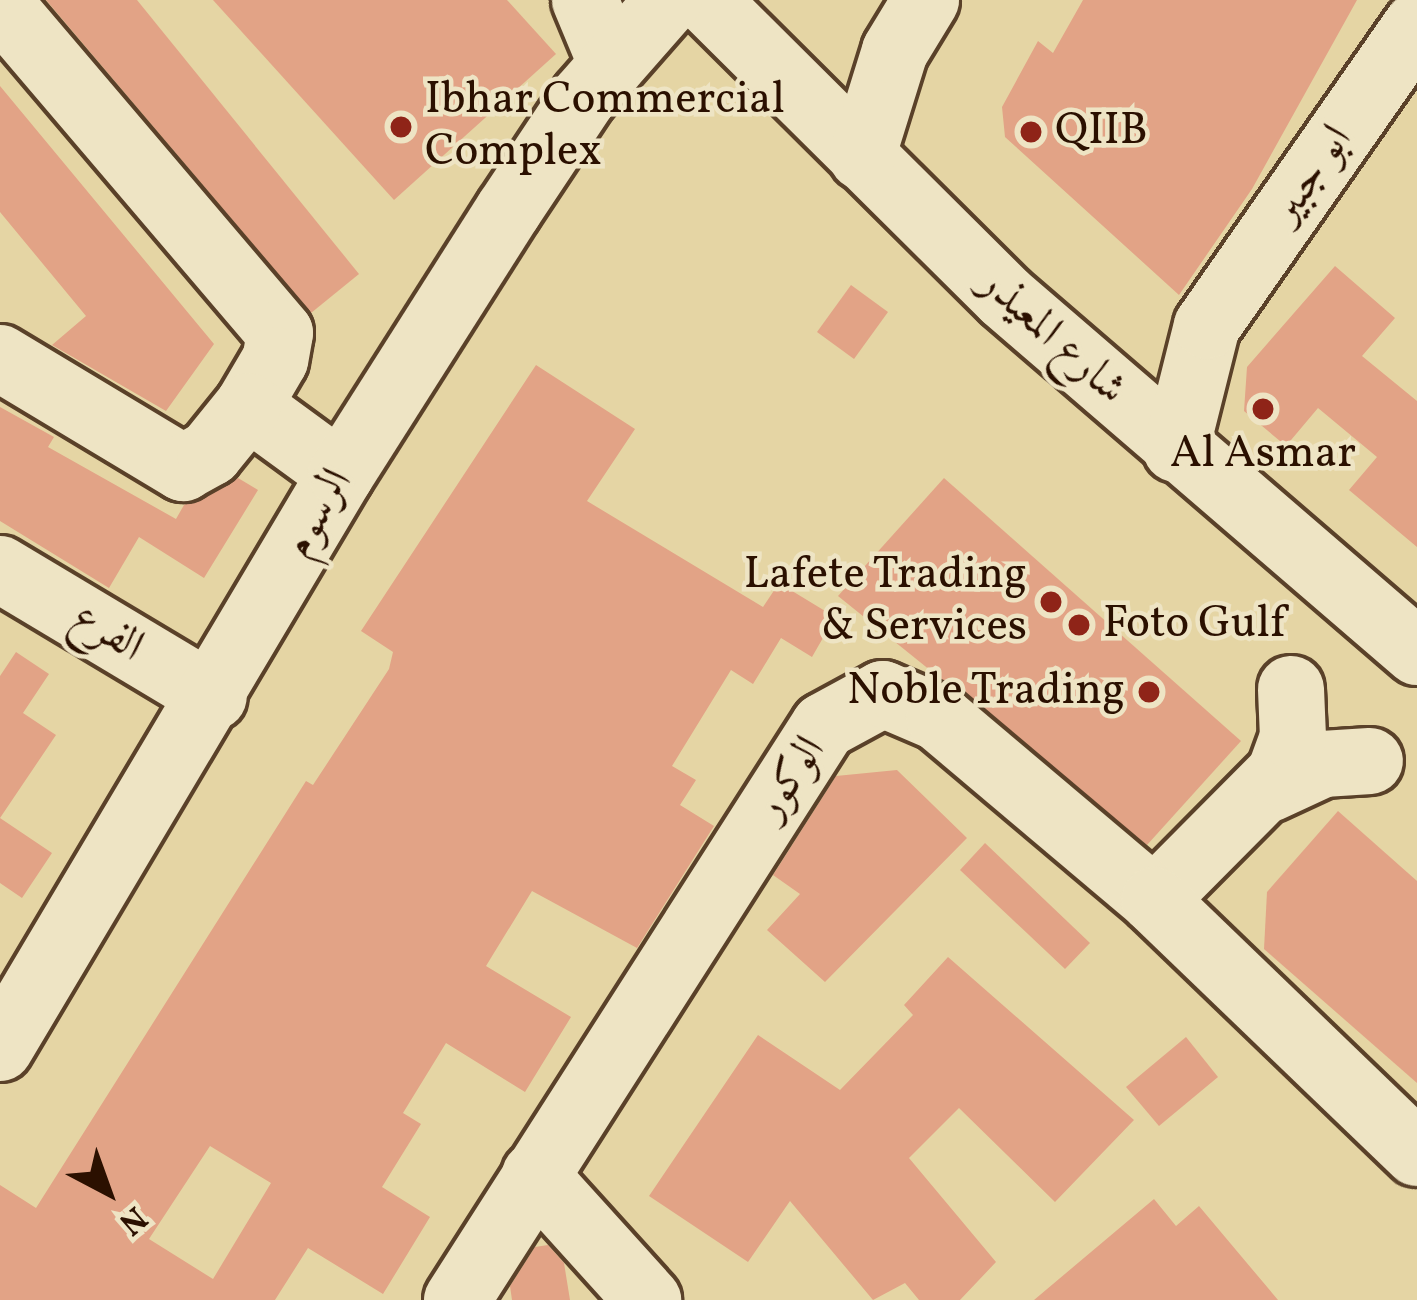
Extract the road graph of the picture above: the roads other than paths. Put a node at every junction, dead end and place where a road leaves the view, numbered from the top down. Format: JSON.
{"nodes":[{"id":1,"x":585,"y":0,"type":"edge"},
{"id":2,"x":669,"y":0,"type":"edge"},
{"id":3,"x":706,"y":0,"type":"edge"},
{"id":4,"x":0,"y":4,"type":"edge"},
{"id":5,"x":1417,"y":25,"type":"edge"},
{"id":6,"x":910,"y":26,"type":"edge"},
{"id":7,"x":612,"y":65,"type":"junction"},
{"id":8,"x":809,"y":104,"type":"junction"},
{"id":9,"x":862,"y":157,"type":"junction"},
{"id":10,"x":1208,"y":326,"type":"junction"},
{"id":11,"x":0,"y":358,"type":"edge"},
{"id":12,"x":1098,"y":379,"type":"junction"},
{"id":13,"x":248,"y":406,"type":"junction"},
{"id":14,"x":1176,"y":449,"type":"junction"},
{"id":15,"x":341,"y":474,"type":"junction"},
{"id":16,"x":0,"y":568,"type":"edge"},
{"id":17,"x":1417,"y":652,"type":"edge"},
{"id":18,"x":1291,"y":689,"type":"dead end"},
{"id":19,"x":214,"y":698,"type":"junction"},
{"id":20,"x":1370,"y":761,"type":"dead end"},
{"id":21,"x":1269,"y":789,"type":"junction"},
{"id":22,"x":1154,"y":900,"type":"junction"},
{"id":23,"x":0,"y":1048,"type":"edge"},
{"id":24,"x":1417,"y":1154,"type":"edge"},
{"id":25,"x":535,"y":1174,"type":"junction"},
{"id":26,"x":457,"y":1300,"type":"edge"},
{"id":27,"x":648,"y":1300,"type":"edge"}],
"edges":[{"from":1,"to":7,"type":"street"},
{"from":2,"to":7,"type":"street","name":"الرسوم"},
{"from":3,"to":8,"type":"street","name":"شارع المعيذر"},
{"from":4,"to":13,"type":"street"},
{"from":5,"to":10,"type":"street","name":"ابو جبير"},
{"from":6,"to":8,"type":"street"},
{"from":6,"to":9,"type":"street"},
{"from":7,"to":15,"type":"street","name":"الرسوم"},
{"from":8,"to":9,"type":"street","name":"شارع المعيذر"},
{"from":9,"to":12,"type":"street","name":"شارع المعيذر"},
{"from":10,"to":12,"type":"street","name":"ابو جبير"},
{"from":10,"to":14,"type":"street","name":"ابو جبير"},
{"from":11,"to":13,"type":"street"},
{"from":12,"to":14,"type":"street","name":"شارع المعيذر"},
{"from":13,"to":15,"type":"street"},
{"from":14,"to":17,"type":"street","name":"شارع المعيذر"},
{"from":15,"to":19,"type":"street","name":"الرسوم"},
{"from":16,"to":19,"type":"street","name":"الفرع"},
{"from":18,"to":21,"type":"street"},
{"from":19,"to":23,"type":"street","name":"الرسوم"},
{"from":20,"to":21,"type":"street"},
{"from":21,"to":22,"type":"street"},
{"from":22,"to":24,"type":"street","name":"الوكور"},
{"from":22,"to":25,"type":"street","name":"الوكور"},
{"from":25,"to":26,"type":"street","name":"الوكور"},
{"from":25,"to":27,"type":"street"}]}
